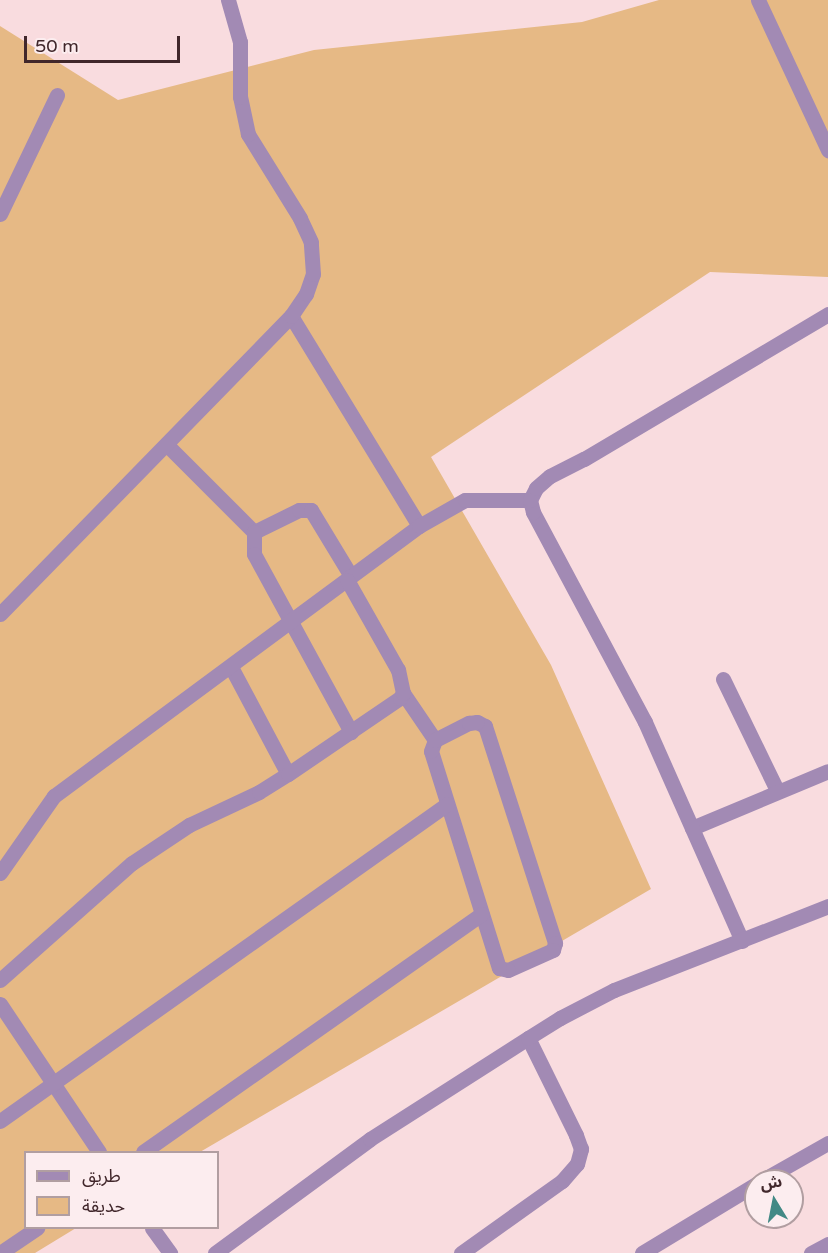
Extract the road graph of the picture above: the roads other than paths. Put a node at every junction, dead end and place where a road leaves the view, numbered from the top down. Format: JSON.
{"nodes":[{"id":1,"x":228,"y":0,"type":"edge"},
{"id":2,"x":758,"y":0,"type":"edge"},
{"id":3,"x":57,"y":95,"type":"dead end"},
{"id":4,"x":828,"y":150,"type":"edge"},
{"id":5,"x":0,"y":214,"type":"edge"},
{"id":6,"x":828,"y":314,"type":"edge"},
{"id":7,"x":291,"y":316,"type":"junction"},
{"id":8,"x":167,"y":445,"type":"junction"},
{"id":9,"x":530,"y":500,"type":"junction"},
{"id":10,"x":419,"y":526,"type":"junction"},
{"id":11,"x":254,"y":532,"type":"junction"},
{"id":12,"x":349,"y":578,"type":"junction"},
{"id":13,"x":0,"y":614,"type":"edge"},
{"id":14,"x":290,"y":621,"type":"junction"},
{"id":15,"x":231,"y":667,"type":"junction"},
{"id":16,"x":723,"y":679,"type":"dead end"},
{"id":17,"x":403,"y":693,"type":"junction"},
{"id":18,"x":351,"y":732,"type":"junction"},
{"id":19,"x":435,"y":740,"type":"junction"},
{"id":20,"x":828,"y":771,"type":"edge"},
{"id":21,"x":288,"y":774,"type":"junction"},
{"id":22,"x":777,"y":790,"type":"junction"},
{"id":23,"x":447,"y":804,"type":"junction"},
{"id":24,"x":692,"y":828,"type":"junction"},
{"id":25,"x":0,"y":873,"type":"edge"},
{"id":26,"x":828,"y":906,"type":"edge"},
{"id":27,"x":482,"y":914,"type":"junction"},
{"id":28,"x":742,"y":941,"type":"junction"},
{"id":29,"x":0,"y":980,"type":"edge"},
{"id":30,"x":0,"y":1004,"type":"edge"},
{"id":31,"x":528,"y":1038,"type":"junction"},
{"id":32,"x":54,"y":1083,"type":"junction"},
{"id":33,"x":0,"y":1121,"type":"edge"},
{"id":34,"x":828,"y":1143,"type":"edge"},
{"id":35,"x":98,"y":1151,"type":"edge"},
{"id":36,"x":144,"y":1151,"type":"edge"},
{"id":37,"x":782,"y":1169,"type":"edge"},
{"id":38,"x":744,"y":1191,"type":"edge"},
{"id":39,"x":34,"y":1229,"type":"edge"},
{"id":40,"x":153,"y":1229,"type":"edge"},
{"id":41,"x":828,"y":1244,"type":"edge"},
{"id":42,"x":0,"y":1253,"type":"edge"},
{"id":43,"x":170,"y":1253,"type":"edge"},
{"id":44,"x":214,"y":1253,"type":"edge"},
{"id":45,"x":461,"y":1253,"type":"edge"},
{"id":46,"x":642,"y":1253,"type":"edge"},
{"id":47,"x":811,"y":1253,"type":"edge"}],
"edges":[{"from":1,"to":7,"type":"street"},
{"from":2,"to":4,"type":"street"},
{"from":3,"to":5,"type":"street"},
{"from":6,"to":9,"type":"street"},
{"from":7,"to":8,"type":"street"},
{"from":7,"to":10,"type":"street"},
{"from":8,"to":11,"type":"street"},
{"from":8,"to":13,"type":"street"},
{"from":9,"to":10,"type":"street"},
{"from":9,"to":24,"type":"street"},
{"from":10,"to":12,"type":"street"},
{"from":11,"to":12,"type":"street"},
{"from":11,"to":14,"type":"street"},
{"from":12,"to":14,"type":"street"},
{"from":12,"to":17,"type":"street"},
{"from":14,"to":15,"type":"street"},
{"from":14,"to":18,"type":"street"},
{"from":15,"to":21,"type":"street"},
{"from":15,"to":25,"type":"street"},
{"from":16,"to":22,"type":"street"},
{"from":17,"to":18,"type":"street"},
{"from":17,"to":19,"type":"street"},
{"from":18,"to":21,"type":"street"},
{"from":19,"to":23,"type":"street"},
{"from":19,"to":27,"type":"street"},
{"from":20,"to":22,"type":"street"},
{"from":21,"to":29,"type":"street"},
{"from":22,"to":24,"type":"street"},
{"from":23,"to":27,"type":"street"},
{"from":23,"to":32,"type":"street"},
{"from":24,"to":28,"type":"street"},
{"from":26,"to":28,"type":"street"},
{"from":27,"to":36,"type":"street"},
{"from":28,"to":31,"type":"street"},
{"from":30,"to":32,"type":"street"},
{"from":31,"to":44,"type":"street"},
{"from":31,"to":45,"type":"street"},
{"from":32,"to":33,"type":"street"},
{"from":32,"to":35,"type":"street"},
{"from":34,"to":37,"type":"street"},
{"from":38,"to":46,"type":"street"},
{"from":39,"to":42,"type":"street"},
{"from":40,"to":43,"type":"street"},
{"from":41,"to":47,"type":"street"}]}
